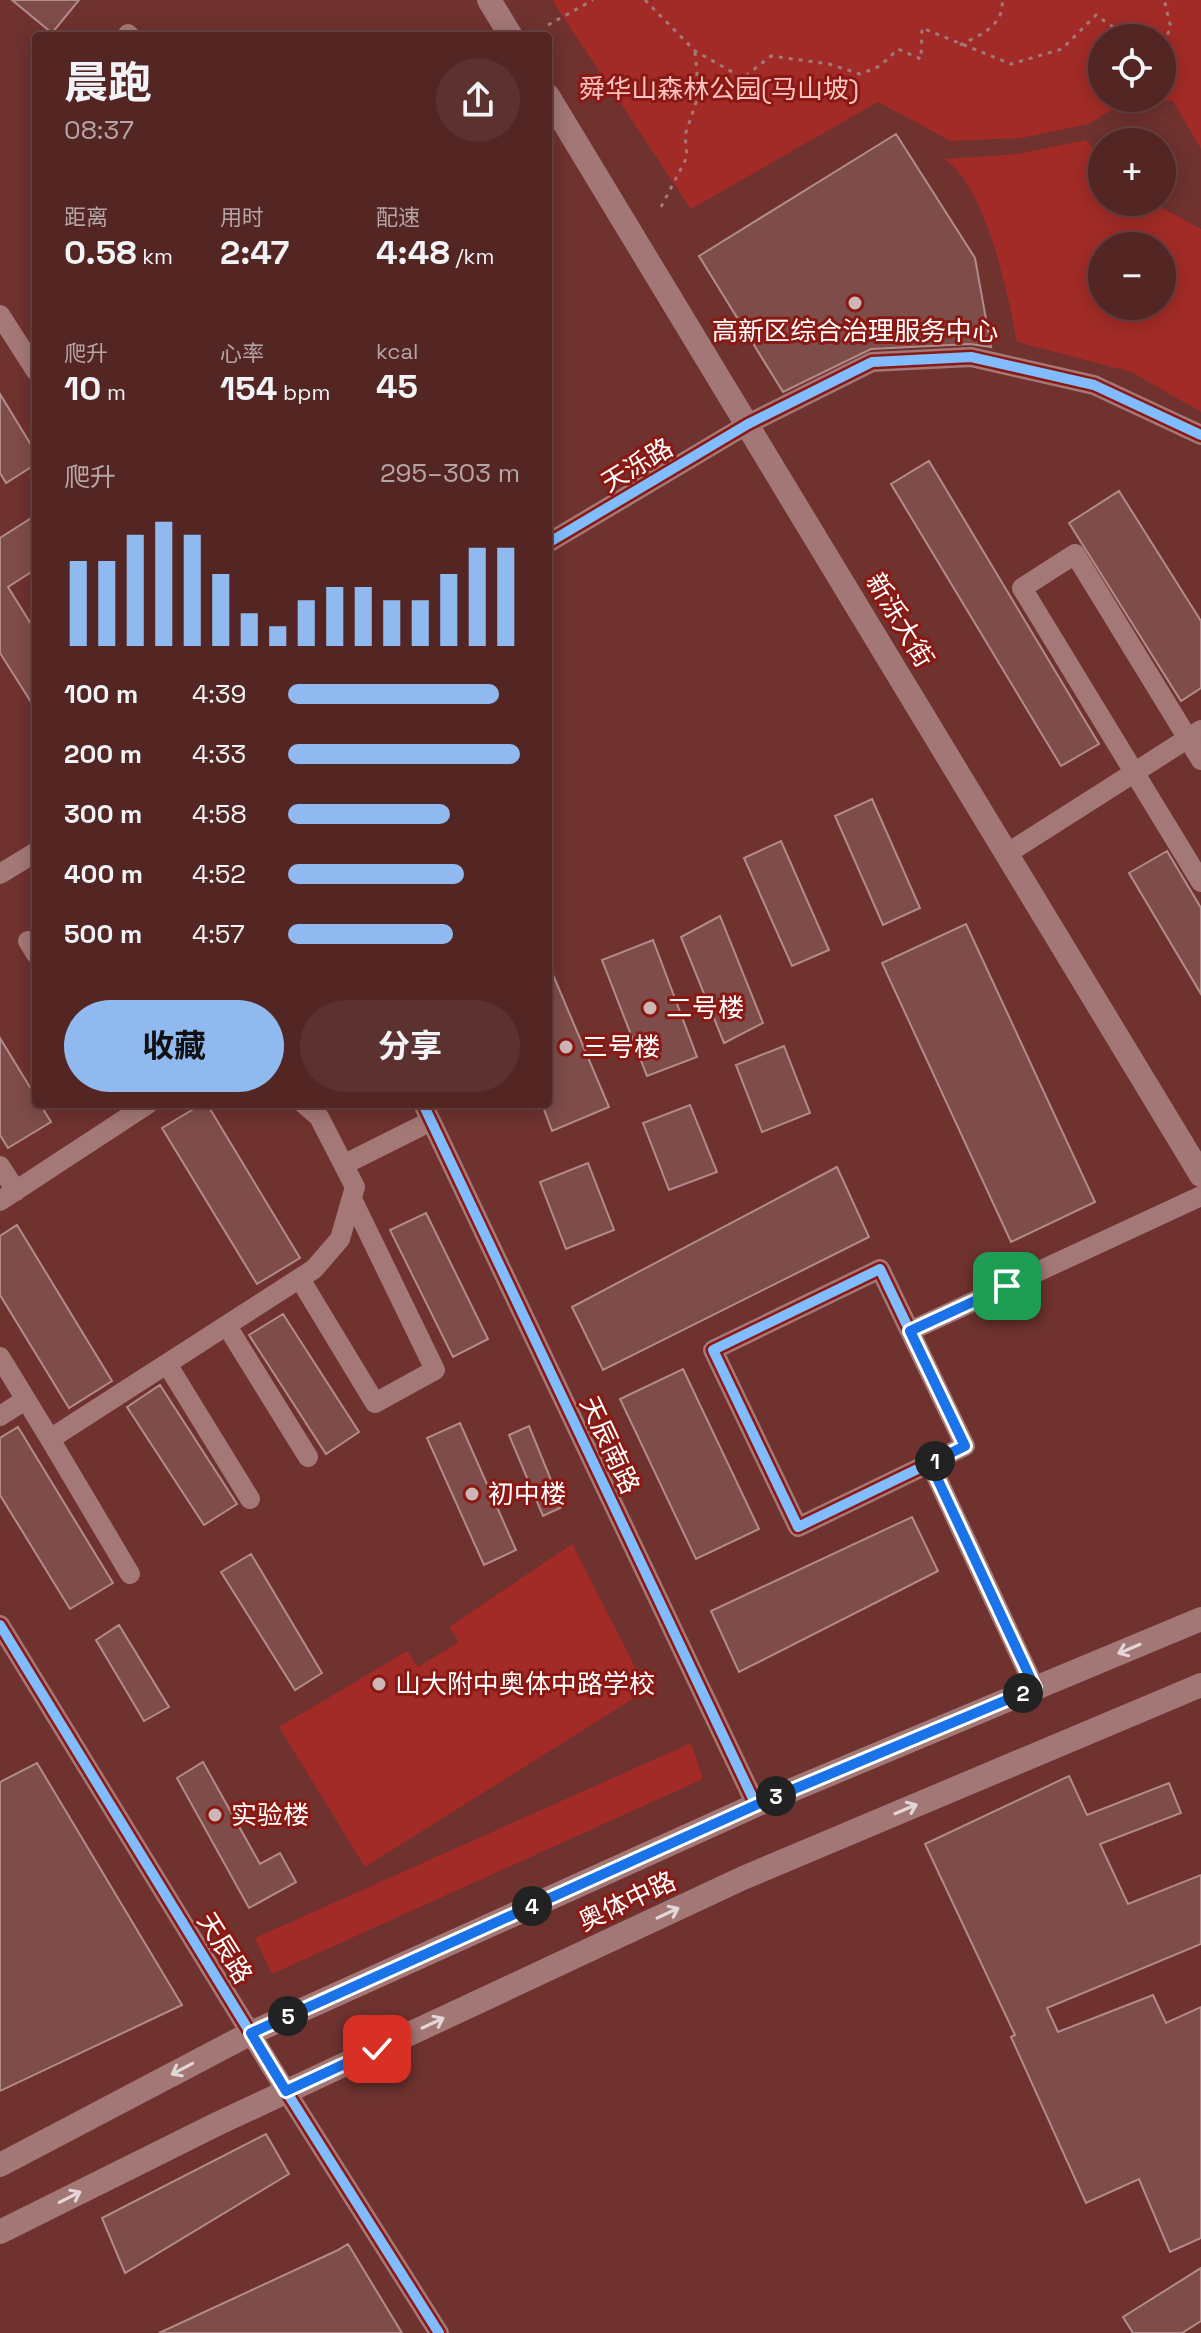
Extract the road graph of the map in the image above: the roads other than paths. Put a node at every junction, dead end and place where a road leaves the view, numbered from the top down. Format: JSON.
{"nodes":[{"id":1,"x":489,"y":0,"type":"edge"},
{"id":2,"x":509,"y":32,"type":"edge"},
{"id":3,"x":552,"y":103,"type":"edge"},
{"id":4,"x":0,"y":315,"type":"edge"},
{"id":5,"x":32,"y":365,"type":"edge"},
{"id":6,"x":748,"y":424,"type":"junction"},
{"id":7,"x":1201,"y":435,"type":"edge"},
{"id":8,"x":552,"y":541,"type":"edge"},
{"id":9,"x":1194,"y":734,"type":"edge"},
{"id":10,"x":1201,"y":760,"type":"edge"},
{"id":11,"x":1134,"y":772,"type":"junction"},
{"id":12,"x":1008,"y":853,"type":"junction"},
{"id":13,"x":32,"y":854,"type":"edge"},
{"id":14,"x":0,"y":874,"type":"edge"},
{"id":15,"x":1201,"y":882,"type":"edge"},
{"id":16,"x":137,"y":1108,"type":"edge"},
{"id":17,"x":312,"y":1108,"type":"edge"},
{"id":18,"x":427,"y":1112,"type":"edge"},
{"id":19,"x":345,"y":1164,"type":"junction"},
{"id":20,"x":0,"y":1166,"type":"edge"},
{"id":21,"x":1201,"y":1175,"type":"edge"},
{"id":22,"x":8,"y":1196,"type":"edge"},
{"id":23,"x":1201,"y":1196,"type":"edge"},
{"id":24,"x":352,"y":1199,"type":"junction"},
{"id":25,"x":300,"y":1279,"type":"junction"},
{"id":26,"x":227,"y":1326,"type":"junction"},
{"id":27,"x":910,"y":1331,"type":"junction"},
{"id":28,"x":0,"y":1357,"type":"edge"},
{"id":29,"x":167,"y":1364,"type":"junction"},
{"id":30,"x":25,"y":1400,"type":"junction"},
{"id":31,"x":0,"y":1416,"type":"edge"},
{"id":32,"x":50,"y":1439,"type":"junction"},
{"id":33,"x":308,"y":1457,"type":"dead end"},
{"id":34,"x":930,"y":1463,"type":"junction"},
{"id":35,"x":250,"y":1499,"type":"dead end"},
{"id":36,"x":130,"y":1574,"type":"dead end"},
{"id":37,"x":1201,"y":1619,"type":"edge"},
{"id":38,"x":0,"y":1625,"type":"edge"},
{"id":39,"x":1201,"y":1685,"type":"edge"},
{"id":40,"x":1035,"y":1688,"type":"junction"},
{"id":41,"x":756,"y":1805,"type":"junction"},
{"id":42,"x":251,"y":2033,"type":"junction"},
{"id":43,"x":286,"y":2091,"type":"junction"},
{"id":44,"x":0,"y":2165,"type":"edge"},
{"id":45,"x":0,"y":2232,"type":"edge"},
{"id":46,"x":439,"y":2333,"type":"edge"}],
"edges":[{"from":1,"to":2,"type":"main road"},
{"from":3,"to":6,"type":"main road","name":"新泺大街"},
{"from":4,"to":5,"type":"street"},
{"from":6,"to":7,"type":"street","name":"天泺路"},
{"from":6,"to":8,"type":"street","name":"天泺路"},
{"from":6,"to":12,"type":"main road","name":"新泺大街"},
{"from":9,"to":10,"type":"street"},
{"from":9,"to":11,"type":"street"},
{"from":9,"to":11,"type":"street"},
{"from":11,"to":12,"type":"street"},
{"from":11,"to":15,"type":"street"},
{"from":12,"to":21,"type":"main road","name":"新泺大街"},
{"from":13,"to":14,"type":"street"},
{"from":16,"to":22,"type":"street"},
{"from":17,"to":19,"type":"street"},
{"from":18,"to":19,"type":"street"},
{"from":18,"to":41,"type":"street","name":"天辰南路"},
{"from":19,"to":24,"type":"street"},
{"from":20,"to":22,"type":"street"},
{"from":23,"to":27,"type":"street"},
{"from":24,"to":25,"type":"street"},
{"from":24,"to":25,"type":"street"},
{"from":25,"to":26,"type":"street"},
{"from":26,"to":29,"type":"street"},
{"from":26,"to":33,"type":"street"},
{"from":27,"to":34,"type":"street"},
{"from":27,"to":34,"type":"street"},
{"from":28,"to":30,"type":"street"},
{"from":29,"to":32,"type":"street"},
{"from":29,"to":35,"type":"street"},
{"from":30,"to":31,"type":"street"},
{"from":30,"to":32,"type":"street"},
{"from":32,"to":36,"type":"street"},
{"from":34,"to":40,"type":"street"},
{"from":37,"to":40,"type":"main road","name":"奥体中路","one_way":true},
{"from":38,"to":42,"type":"street","name":"天辰路"},
{"from":43,"to":39,"type":"main road","name":"奥体中路","one_way":true},
{"from":40,"to":41,"type":"main road","name":"奥体中路"},
{"from":41,"to":42,"type":"main road","name":"奥体中路"},
{"from":42,"to":43,"type":"street","name":"天辰路"},
{"from":42,"to":44,"type":"main road","name":"奥体中路","one_way":true},
{"from":45,"to":43,"type":"main road","name":"奥体中路","one_way":true},
{"from":43,"to":46,"type":"street","name":"天辰路"}]}
